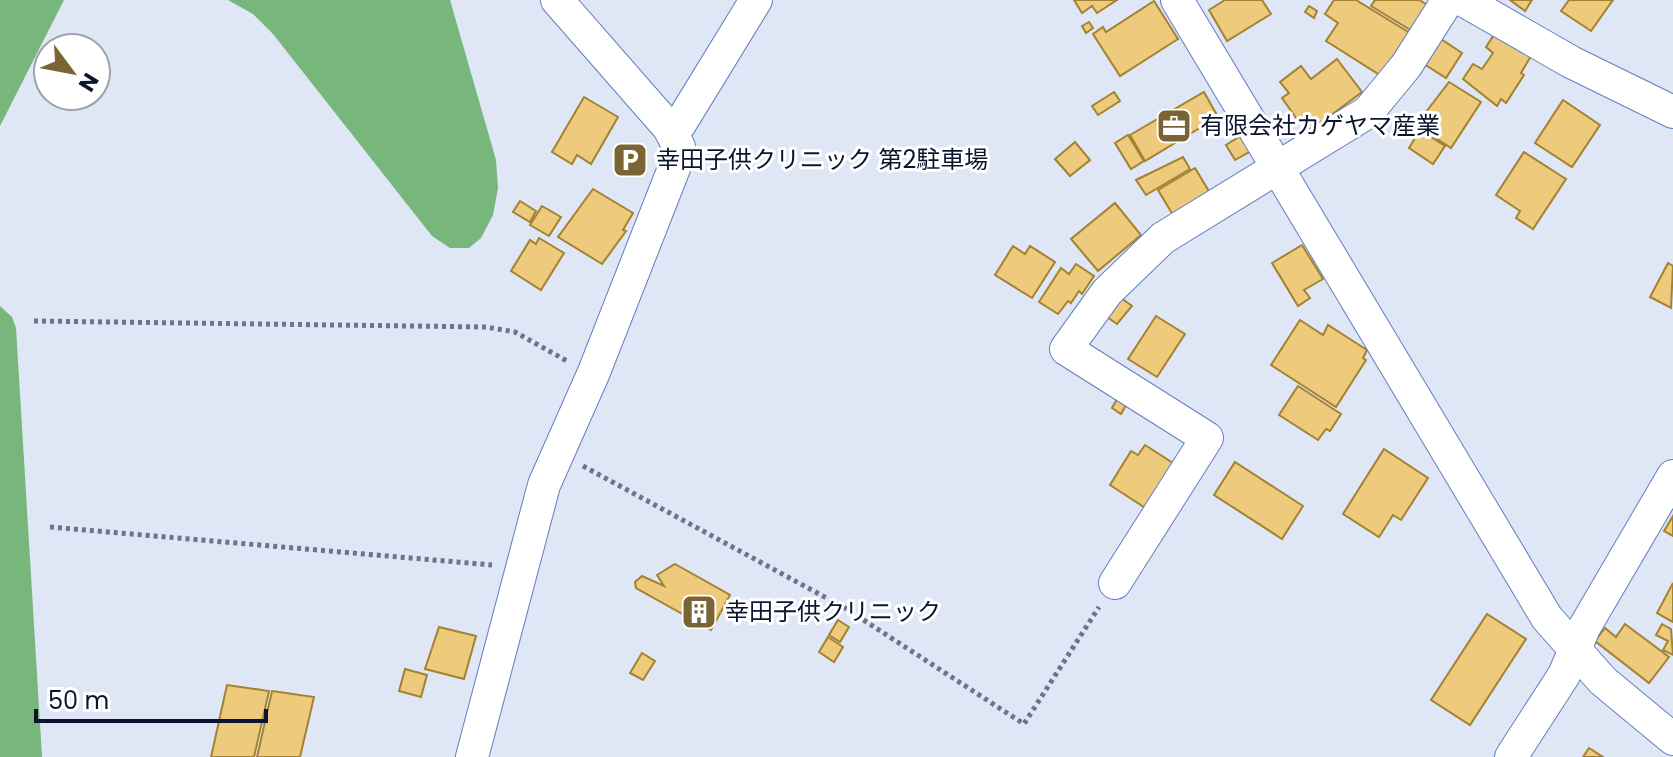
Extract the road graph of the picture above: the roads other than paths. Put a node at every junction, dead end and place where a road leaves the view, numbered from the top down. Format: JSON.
{"nodes":[{"id":1,"x":557,"y":0,"type":"edge"},
{"id":2,"x":756,"y":0,"type":"edge"},
{"id":3,"x":1177,"y":0,"type":"edge"},
{"id":4,"x":1448,"y":0,"type":"edge"},
{"id":5,"x":1463,"y":0,"type":"edge"},
{"id":6,"x":1673,"y":112,"type":"edge"},
{"id":7,"x":671,"y":131,"type":"junction"},
{"id":8,"x":1277,"y":169,"type":"junction"},
{"id":9,"x":1673,"y":476,"type":"edge"},
{"id":10,"x":1115,"y":583,"type":"road end"},
{"id":11,"x":1574,"y":652,"type":"junction"},
{"id":12,"x":1673,"y":739,"type":"edge"},
{"id":13,"x":472,"y":757,"type":"edge"},
{"id":14,"x":1511,"y":757,"type":"edge"}],
"edges":[{"from":1,"to":7,"type":"street"},
{"from":2,"to":7,"type":"street"},
{"from":3,"to":8,"type":"street"},
{"from":4,"to":8,"type":"street"},
{"from":5,"to":6,"type":"street"},
{"from":7,"to":13,"type":"street"},
{"from":8,"to":10,"type":"street"},
{"from":8,"to":11,"type":"street"},
{"from":9,"to":11,"type":"street"},
{"from":11,"to":12,"type":"street"},
{"from":11,"to":14,"type":"street"}]}
